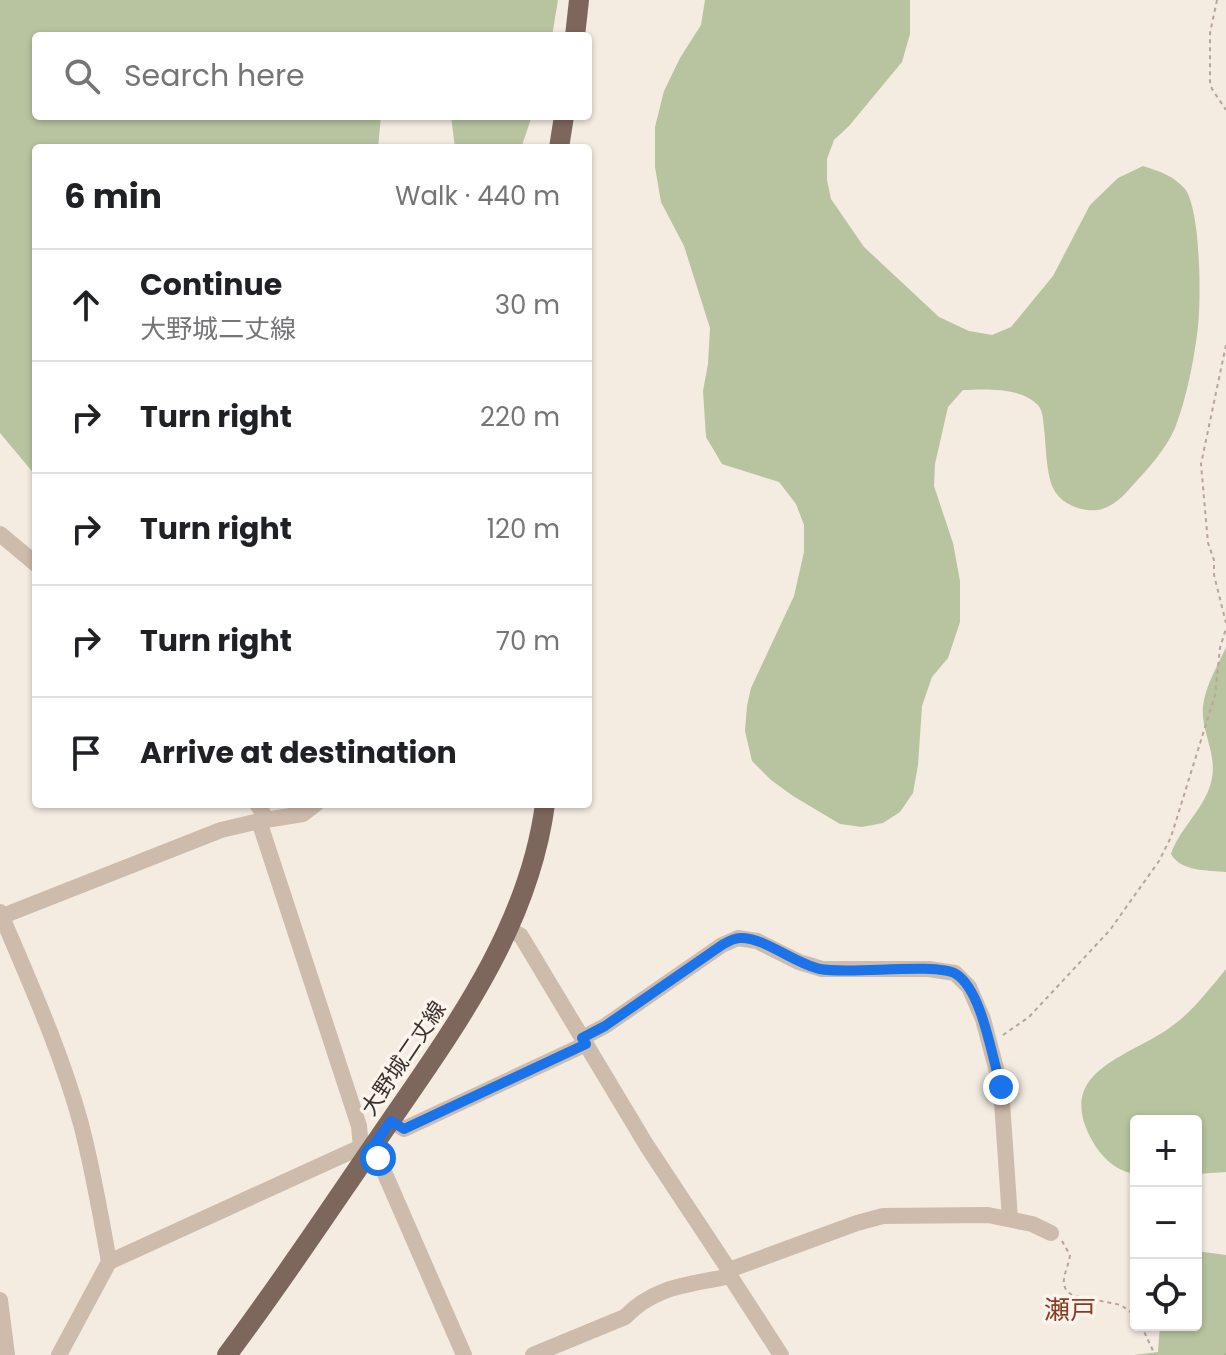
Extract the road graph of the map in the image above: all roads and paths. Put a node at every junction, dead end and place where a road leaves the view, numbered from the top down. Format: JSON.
{"nodes":[{"id":1,"x":579,"y":0,"type":"edge"},
{"id":2,"x":1217,"y":0,"type":"edge"},
{"id":3,"x":575,"y":32,"type":"edge"},
{"id":4,"x":1226,"y":110,"type":"edge"},
{"id":5,"x":563,"y":120,"type":"edge"},
{"id":6,"x":560,"y":144,"type":"edge"},
{"id":7,"x":1226,"y":345,"type":"edge"},
{"id":8,"x":0,"y":534,"type":"edge"},
{"id":9,"x":32,"y":561,"type":"edge"},
{"id":10,"x":1226,"y":623,"type":"edge"},
{"id":11,"x":1226,"y":628,"type":"edge"},
{"id":12,"x":311,"y":808,"type":"edge"},
{"id":13,"x":544,"y":808,"type":"edge"},
{"id":14,"x":258,"y":812,"type":"edge"},
{"id":15,"x":1,"y":915,"type":"edge"},
{"id":16,"x":509,"y":929,"type":"junction"},
{"id":17,"x":584,"y":1041,"type":"junction"},
{"id":18,"x":988,"y":1045,"type":"junction"},
{"id":19,"x":391,"y":1121,"type":"junction"},
{"id":20,"x":365,"y":1150,"type":"junction"},
{"id":21,"x":1010,"y":1219,"type":"junction"},
{"id":22,"x":1051,"y":1233,"type":"joint"},
{"id":23,"x":109,"y":1262,"type":"junction"},
{"id":24,"x":730,"y":1273,"type":"junction"},
{"id":25,"x":0,"y":1300,"type":"edge"},
{"id":26,"x":1130,"y":1312,"type":"edge"},
{"id":27,"x":1144,"y":1331,"type":"edge"},
{"id":28,"x":7,"y":1355,"type":"edge"},
{"id":29,"x":59,"y":1355,"type":"edge"},
{"id":30,"x":227,"y":1355,"type":"edge"},
{"id":31,"x":464,"y":1355,"type":"edge"},
{"id":32,"x":533,"y":1355,"type":"edge"},
{"id":33,"x":781,"y":1355,"type":"edge"},
{"id":34,"x":1155,"y":1355,"type":"edge"}],
"edges":[{"from":1,"to":3,"type":"main road"},
{"from":2,"to":4,"type":"path"},
{"from":5,"to":6,"type":"main road"},
{"from":7,"to":10,"type":"path"},
{"from":8,"to":9,"type":"street"},
{"from":11,"to":18,"type":"path"},
{"from":12,"to":14,"type":"street"},
{"from":13,"to":16,"type":"main road","name":"大野城二丈線"},
{"from":14,"to":15,"type":"street"},
{"from":14,"to":20,"type":"street"},
{"from":15,"to":23,"type":"street"},
{"from":16,"to":17,"type":"street"},
{"from":16,"to":19,"type":"main road","name":"大野城二丈線"},
{"from":17,"to":18,"type":"street"},
{"from":17,"to":19,"type":"street"},
{"from":17,"to":24,"type":"street"},
{"from":18,"to":21,"type":"street"},
{"from":19,"to":20,"type":"main road","name":"大野城二丈線"},
{"from":20,"to":23,"type":"street"},
{"from":20,"to":30,"type":"main road","name":"大野城二丈線"},
{"from":20,"to":31,"type":"street"},
{"from":21,"to":22,"type":"street"},
{"from":21,"to":24,"type":"street"},
{"from":22,"to":26,"type":"path"},
{"from":23,"to":29,"type":"street"},
{"from":24,"to":32,"type":"street"},
{"from":24,"to":33,"type":"street"},
{"from":25,"to":28,"type":"street"},
{"from":27,"to":34,"type":"path"}]}
